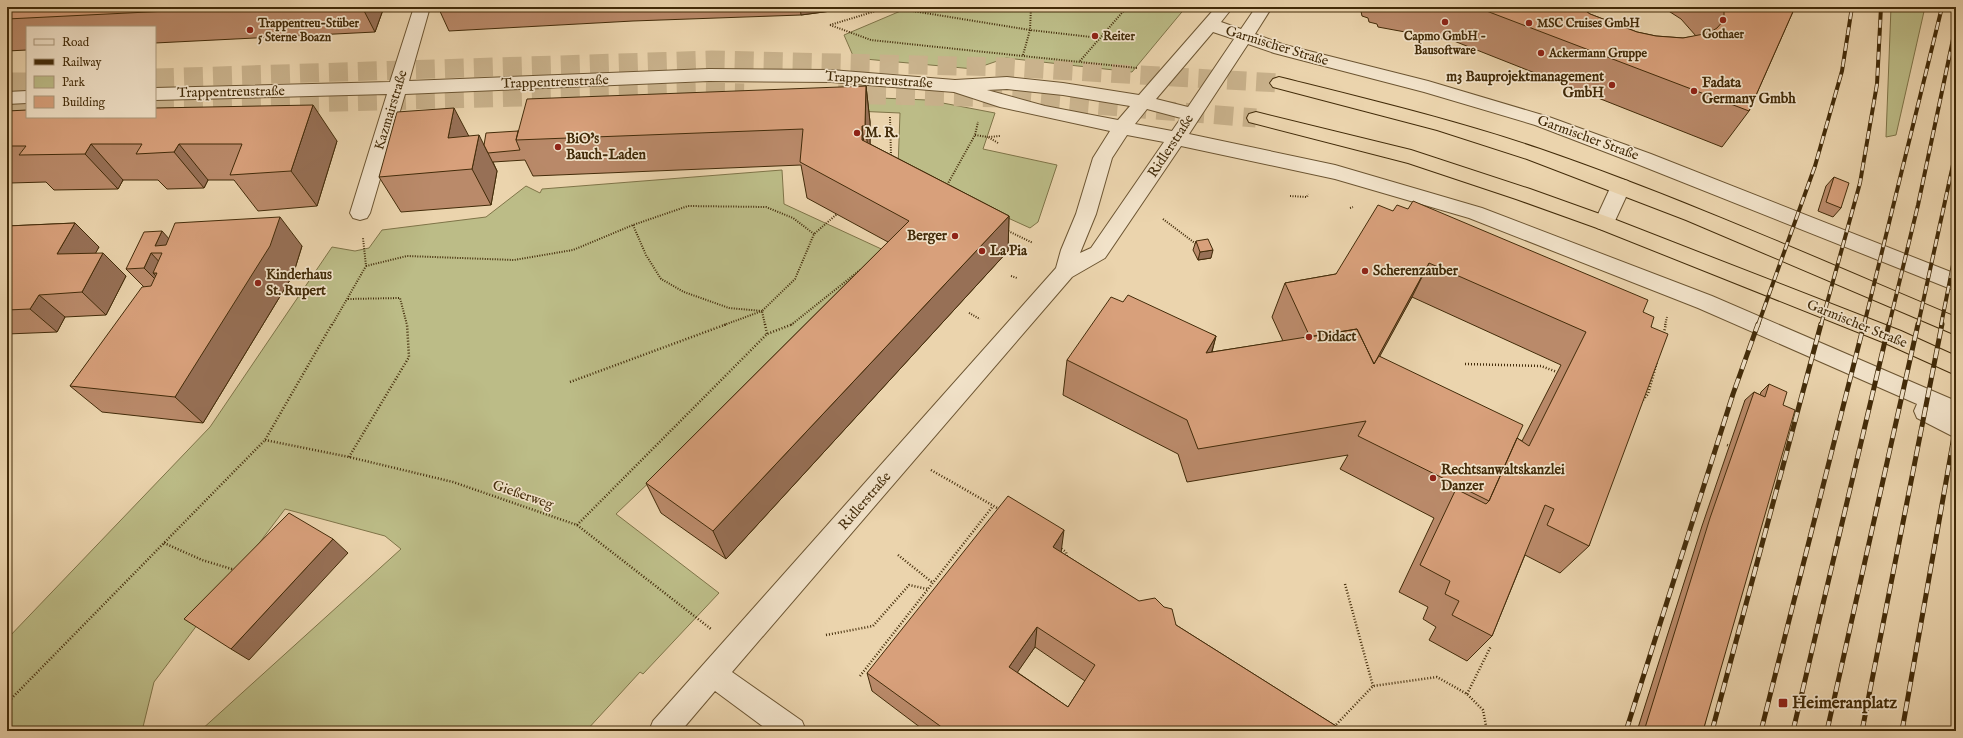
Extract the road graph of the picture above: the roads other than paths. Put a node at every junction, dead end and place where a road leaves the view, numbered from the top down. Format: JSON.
{"nodes":[{"id":1,"x":422,"y":7,"type":"edge"},
{"id":2,"x":1225,"y":7,"type":"edge"},
{"id":3,"x":1264,"y":7,"type":"edge"},
{"id":4,"x":1209,"y":24,"type":"junction"},
{"id":5,"x":1245,"y":36,"type":"junction"},
{"id":6,"x":1279,"y":84,"type":"tunnel mouth"},
{"id":7,"x":955,"y":86,"type":"junction"},
{"id":8,"x":397,"y":88,"type":"junction"},
{"id":9,"x":156,"y":94,"type":"edge"},
{"id":10,"x":26,"y":97,"type":"edge"},
{"id":11,"x":7,"y":98,"type":"edge"},
{"id":12,"x":1143,"y":102,"type":"junction"},
{"id":13,"x":1192,"y":114,"type":"junction"},
{"id":14,"x":1256,"y":118,"type":"tunnel mouth"},
{"id":15,"x":1122,"y":127,"type":"junction"},
{"id":16,"x":1176,"y":138,"type":"junction"},
{"id":17,"x":1621,"y":186,"type":"junction"},
{"id":18,"x":360,"y":213,"type":"dead end"},
{"id":19,"x":1604,"y":223,"type":"junction"},
{"id":20,"x":1066,"y":271,"type":"junction"},
{"id":21,"x":1956,"y":283,"type":"edge"},
{"id":22,"x":1956,"y":326,"type":"edge"},
{"id":23,"x":1799,"y":342,"type":"junction"},
{"id":24,"x":1956,"y":366,"type":"edge"},
{"id":25,"x":1956,"y":411,"type":"edge"},
{"id":26,"x":1956,"y":428,"type":"edge"},
{"id":27,"x":713,"y":674,"type":"junction"},
{"id":28,"x":664,"y":731,"type":"edge"},
{"id":29,"x":792,"y":731,"type":"edge"}],
"edges":[{"from":1,"to":8,"type":"street","name":"Kazmairstraße"},
{"from":2,"to":4,"type":"street","name":"Ridlerstraße"},
{"from":3,"to":5,"type":"street","name":"Ridlerstraße"},
{"from":4,"to":5,"type":"street","name":"Garmischer Straße"},
{"from":4,"to":12,"type":"street","name":"Ridlerstraße"},
{"from":5,"to":13,"type":"street","name":"Ridlerstraße"},
{"from":5,"to":21,"type":"street","name":"Garmischer Straße"},
{"from":6,"to":17,"type":"highway"},
{"from":7,"to":8,"type":"street","name":"Trappentreustraße"},
{"from":7,"to":12,"type":"street","name":"Trappentreustraße"},
{"from":7,"to":15,"type":"street","name":"Trappentreustraße"},
{"from":8,"to":9,"type":"street","name":"Trappentreustraße"},
{"from":8,"to":18,"type":"street","name":"Kazmairstraße"},
{"from":10,"to":11,"type":"street"},
{"from":12,"to":13,"type":"street","name":"Trappentreustraße"},
{"from":12,"to":15,"type":"street","name":"Ridlerstraße"},
{"from":13,"to":16,"type":"street","name":"Ridlerstraße"},
{"from":14,"to":19,"type":"highway","name":"Garmischer Straße"},
{"from":15,"to":16,"type":"street","name":"Trappentreustraße"},
{"from":15,"to":20,"type":"street","name":"Ridlerstraße"},
{"from":16,"to":20,"type":"street","name":"Ridlerstraße"},
{"from":16,"to":23,"type":"street"},
{"from":17,"to":19,"type":"street"},
{"from":17,"to":22,"type":"highway"},
{"from":19,"to":24,"type":"highway","name":"Garmischer Straße"},
{"from":20,"to":27,"type":"street","name":"Ridlerstraße"},
{"from":23,"to":25,"type":"street"},
{"from":23,"to":26,"type":"street"},
{"from":27,"to":28,"type":"street","name":"Ridlerstraße"},
{"from":27,"to":29,"type":"street"}]}
